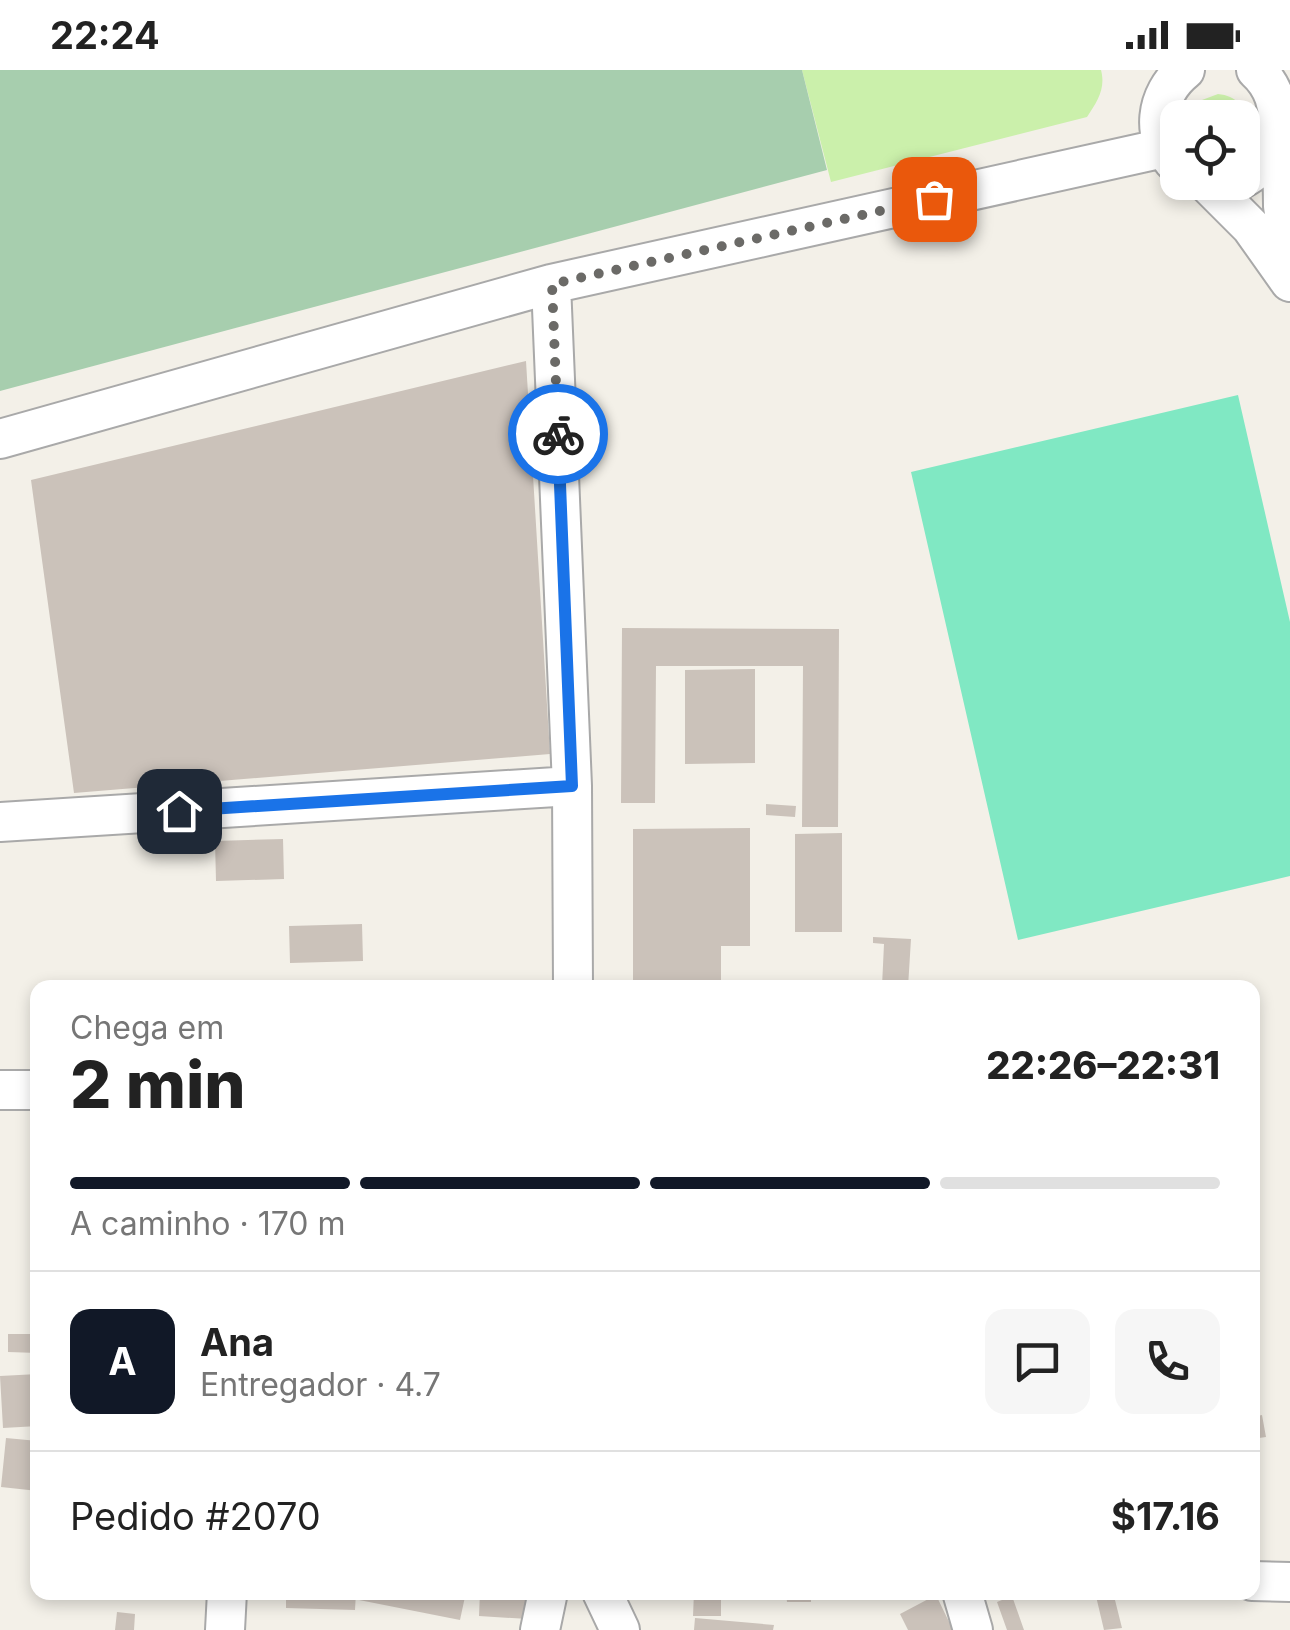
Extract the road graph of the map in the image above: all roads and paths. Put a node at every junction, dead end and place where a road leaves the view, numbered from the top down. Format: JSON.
{"nodes":[{"id":1,"x":1139,"y":70,"type":"edge"},
{"id":2,"x":1185,"y":70,"type":"edge"},
{"id":3,"x":1256,"y":70,"type":"edge"},
{"id":4,"x":1162,"y":100,"type":"joint"},
{"id":5,"x":1285,"y":116,"type":"edge"},
{"id":6,"x":1160,"y":159,"type":"edge"},
{"id":7,"x":1260,"y":168,"type":"edge"},
{"id":8,"x":1226,"y":200,"type":"edge"},
{"id":9,"x":1290,"y":251,"type":"edge"},
{"id":10,"x":1290,"y":282,"type":"edge"},
{"id":11,"x":552,"y":284,"type":"junction"},
{"id":12,"x":0,"y":439,"type":"edge"},
{"id":13,"x":572,"y":786,"type":"junction"},
{"id":14,"x":0,"y":822,"type":"edge"},
{"id":15,"x":573,"y":980,"type":"edge"},
{"id":16,"x":0,"y":1090,"type":"edge"},
{"id":17,"x":30,"y":1090,"type":"edge"},
{"id":18,"x":1260,"y":1581,"type":"edge"},
{"id":19,"x":1290,"y":1582,"type":"edge"},
{"id":20,"x":227,"y":1600,"type":"edge"},
{"id":21,"x":546,"y":1600,"type":"edge"},
{"id":22,"x":606,"y":1600,"type":"edge"},
{"id":23,"x":964,"y":1600,"type":"edge"},
{"id":24,"x":225,"y":1630,"type":"edge"},
{"id":25,"x":540,"y":1630,"type":"edge"},
{"id":26,"x":620,"y":1630,"type":"edge"},
{"id":27,"x":973,"y":1630,"type":"edge"}],
"edges":[{"from":1,"to":4,"type":"street"},
{"from":2,"to":4,"type":"street"},
{"from":3,"to":5,"type":"street"},
{"from":5,"to":7,"type":"street"},
{"from":5,"to":9,"type":"street"},
{"from":6,"to":11,"type":"street"},
{"from":8,"to":10,"type":"street"},
{"from":11,"to":12,"type":"street"},
{"from":11,"to":13,"type":"street"},
{"from":13,"to":14,"type":"street"},
{"from":13,"to":15,"type":"street"},
{"from":16,"to":17,"type":"street"},
{"from":18,"to":19,"type":"street"},
{"from":20,"to":24,"type":"street"},
{"from":21,"to":25,"type":"street"},
{"from":22,"to":26,"type":"street"},
{"from":23,"to":27,"type":"street"}]}
